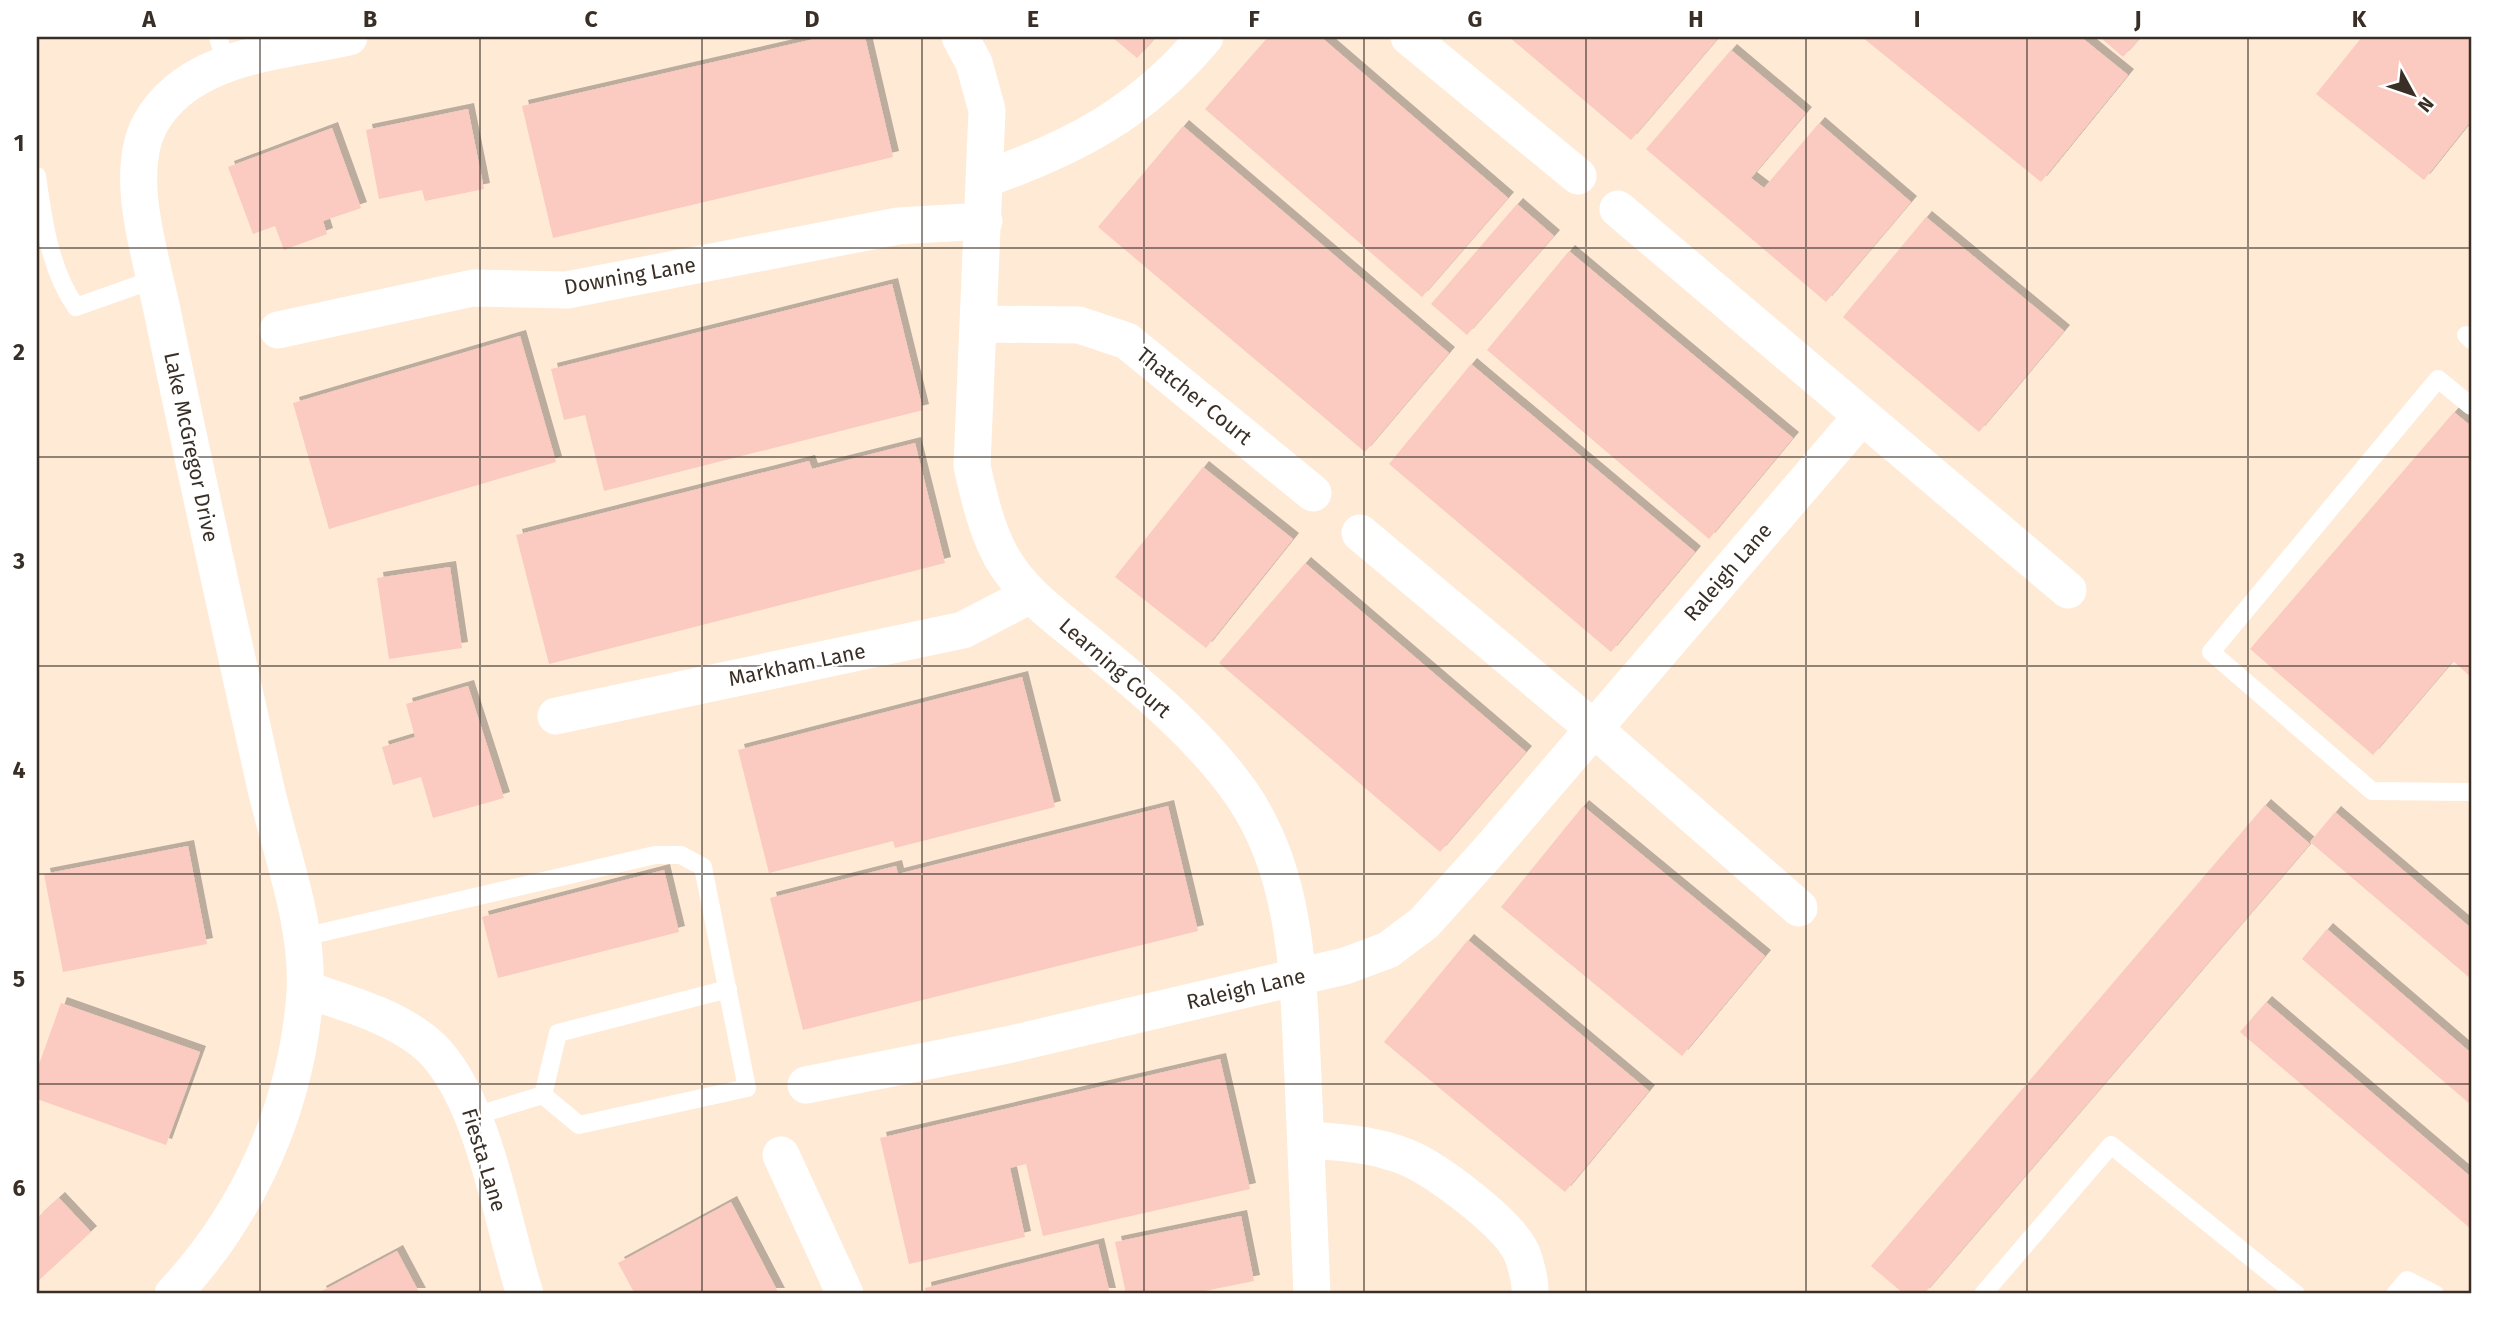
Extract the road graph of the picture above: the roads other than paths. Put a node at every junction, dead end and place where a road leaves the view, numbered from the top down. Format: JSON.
{"nodes":[{"id":1,"x":349,"y":37,"type":"edge"},
{"id":2,"x":960,"y":37,"type":"edge"},
{"id":3,"x":1205,"y":37,"type":"edge"},
{"id":4,"x":1409,"y":37,"type":"edge"},
{"id":5,"x":222,"y":50,"type":"edge"},
{"id":6,"x":37,"y":176,"type":"edge"},
{"id":7,"x":1578,"y":176,"type":"dead end"},
{"id":8,"x":985,"y":179,"type":"junction"},
{"id":9,"x":1618,"y":209,"type":"dead end"},
{"id":10,"x":984,"y":221,"type":"junction"},
{"id":11,"x":155,"y":279,"type":"junction"},
{"id":12,"x":979,"y":324,"type":"junction"},
{"id":13,"x":278,"y":330,"type":"dead end"},
{"id":14,"x":2471,"y":406,"type":"edge"},
{"id":15,"x":1862,"y":416,"type":"junction"},
{"id":16,"x":1312,"y":493,"type":"dead end"},
{"id":17,"x":1360,"y":533,"type":"dead end"},
{"id":18,"x":2068,"y":590,"type":"dead end"},
{"id":19,"x":1030,"y":595,"type":"junction"},
{"id":20,"x":556,"y":716,"type":"dead end"},
{"id":21,"x":1593,"y":728,"type":"junction"},
{"id":22,"x":2471,"y":792,"type":"edge"},
{"id":23,"x":1799,"y":908,"type":"dead end"},
{"id":24,"x":303,"y":937,"type":"junction"},
{"id":25,"x":1298,"y":977,"type":"junction"},
{"id":26,"x":305,"y":989,"type":"junction"},
{"id":27,"x":728,"y":989,"type":"junction"},
{"id":28,"x":806,"y":1085,"type":"dead end"},
{"id":29,"x":543,"y":1095,"type":"junction"},
{"id":30,"x":474,"y":1116,"type":"junction"},
{"id":31,"x":1306,"y":1140,"type":"junction"},
{"id":32,"x":781,"y":1155,"type":"dead end"},
{"id":33,"x":173,"y":1294,"type":"edge"},
{"id":34,"x":525,"y":1294,"type":"edge"},
{"id":35,"x":845,"y":1294,"type":"edge"},
{"id":36,"x":1311,"y":1294,"type":"edge"},
{"id":37,"x":1530,"y":1294,"type":"edge"},
{"id":38,"x":1983,"y":1294,"type":"edge"},
{"id":39,"x":2296,"y":1294,"type":"edge"},
{"id":40,"x":2395,"y":1294,"type":"edge"},
{"id":41,"x":2435,"y":1294,"type":"edge"}],
"edges":[{"from":1,"to":5,"type":"street","name":"Lake McGregor Drive"},
{"from":2,"to":8,"type":"street","name":"Learning Court"},
{"from":3,"to":8,"type":"street"},
{"from":4,"to":7,"type":"street"},
{"from":5,"to":11,"type":"street","name":"Lake McGregor Drive"},
{"from":6,"to":11,"type":"lane"},
{"from":8,"to":10,"type":"street","name":"Learning Court"},
{"from":9,"to":15,"type":"street"},
{"from":10,"to":12,"type":"street","name":"Learning Court"},
{"from":10,"to":13,"type":"street","name":"Downing Lane"},
{"from":11,"to":24,"type":"street","name":"Lake McGregor Drive"},
{"from":12,"to":16,"type":"street","name":"Thatcher Court"},
{"from":12,"to":19,"type":"street","name":"Learning Court"},
{"from":14,"to":22,"type":"lane"},
{"from":15,"to":18,"type":"street"},
{"from":15,"to":21,"type":"street","name":"Raleigh Lane"},
{"from":17,"to":21,"type":"street"},
{"from":19,"to":20,"type":"street","name":"Markham Lane"},
{"from":19,"to":25,"type":"street","name":"Learning Court"},
{"from":21,"to":23,"type":"street"},
{"from":21,"to":25,"type":"street","name":"Raleigh Lane"},
{"from":24,"to":26,"type":"street","name":"Lake McGregor Drive"},
{"from":24,"to":27,"type":"lane"},
{"from":25,"to":28,"type":"street","name":"Raleigh Lane"},
{"from":25,"to":31,"type":"street","name":"Learning Court"},
{"from":26,"to":30,"type":"street","name":"Fiesta Lane"},
{"from":26,"to":33,"type":"street","name":"Lake McGregor Drive"},
{"from":27,"to":29,"type":"lane"},
{"from":27,"to":29,"type":"lane"},
{"from":29,"to":30,"type":"lane"},
{"from":30,"to":34,"type":"street","name":"Fiesta Lane"},
{"from":31,"to":36,"type":"street","name":"Learning Court"},
{"from":31,"to":37,"type":"street"},
{"from":32,"to":35,"type":"street"},
{"from":38,"to":39,"type":"lane"},
{"from":40,"to":41,"type":"lane"}]}
